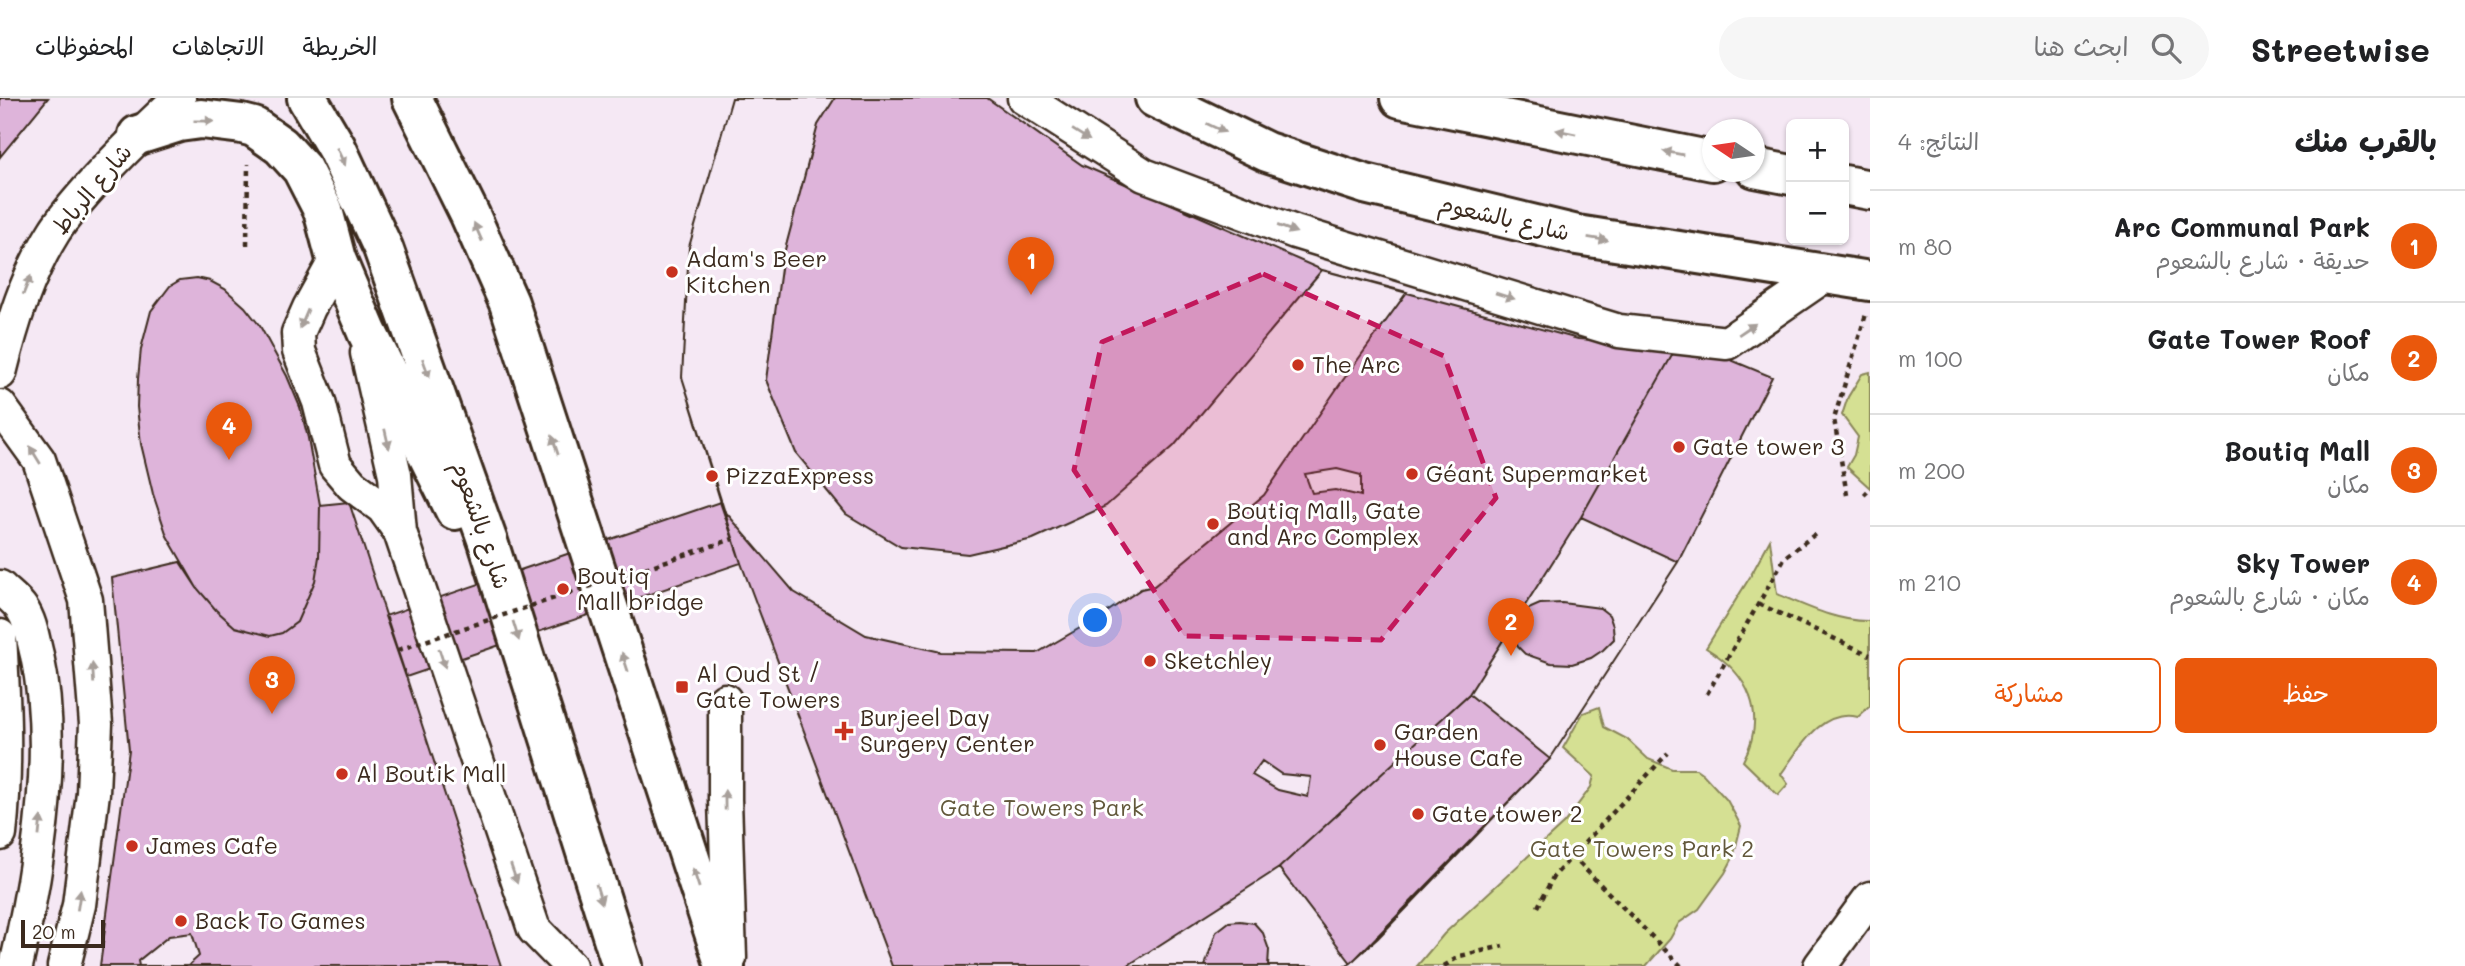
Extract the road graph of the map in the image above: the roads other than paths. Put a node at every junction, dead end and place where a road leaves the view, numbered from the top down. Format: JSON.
{"nodes":[{"id":1,"x":159,"y":98,"type":"edge"},
{"id":2,"x":179,"y":98,"type":"edge"},
{"id":3,"x":307,"y":98,"type":"edge"},
{"id":4,"x":412,"y":98,"type":"edge"},
{"id":5,"x":1024,"y":98,"type":"edge"},
{"id":6,"x":1155,"y":98,"type":"edge"},
{"id":7,"x":1400,"y":98,"type":"edge"},
{"id":8,"x":138,"y":135,"type":"junction"},
{"id":9,"x":1702,"y":159,"type":"edge"},
{"id":10,"x":1765,"y":171,"type":"edge"},
{"id":11,"x":1786,"y":174,"type":"edge"},
{"id":12,"x":1849,"y":186,"type":"edge"},
{"id":13,"x":1870,"y":190,"type":"edge"},
{"id":14,"x":336,"y":258,"type":"junction"},
{"id":15,"x":1827,"y":274,"type":"junction"},
{"id":16,"x":1868,"y":296,"type":"edge"},
{"id":17,"x":354,"y":301,"type":"junction"},
{"id":18,"x":0,"y":373,"type":"edge"},
{"id":19,"x":0,"y":406,"type":"edge"},
{"id":20,"x":400,"y":532,"type":"junction"},
{"id":21,"x":488,"y":542,"type":"junction"},
{"id":22,"x":0,"y":587,"type":"edge"},
{"id":23,"x":0,"y":636,"type":"edge"},
{"id":24,"x":725,"y":700,"type":"dead end"},
{"id":25,"x":0,"y":834,"type":"edge"},
{"id":26,"x":1870,"y":898,"type":"edge"},
{"id":27,"x":16,"y":966,"type":"edge"},
{"id":28,"x":64,"y":966,"type":"edge"},
{"id":29,"x":570,"y":966,"type":"edge"},
{"id":30,"x":622,"y":966,"type":"edge"},
{"id":31,"x":727,"y":966,"type":"edge"},
{"id":32,"x":1820,"y":966,"type":"edge"}],
"edges":[{"from":1,"to":8,"type":"main road"},
{"from":2,"to":8,"type":"street","name":"شارع الرباط"},
{"from":3,"to":21,"type":"main road","name":"شارع بالشعوم","one_way":true},
{"from":31,"to":4,"type":"main road","one_way":true},
{"from":5,"to":15,"type":"street","one_way":true},
{"from":6,"to":15,"type":"main road","name":"شارع بالشعوم","one_way":true},
{"from":9,"to":7,"type":"main road","one_way":true},
{"from":8,"to":14,"type":"main road","one_way":true},
{"from":18,"to":8,"type":"street","name":"شارع الرباط","one_way":true},
{"from":10,"to":11,"type":"main road"},
{"from":12,"to":13,"type":"main road"},
{"from":14,"to":17,"type":"main road"},
{"from":14,"to":20,"type":"street","one_way":true},
{"from":15,"to":16,"type":"main road","name":"شارع بالشعوم"},
{"from":17,"to":20,"type":"street","one_way":true},
{"from":17,"to":21,"type":"main road"},
{"from":28,"to":19,"type":"street","one_way":true},
{"from":20,"to":29,"type":"street","one_way":true},
{"from":21,"to":30,"type":"main road","name":"شارع بالشعوم","one_way":true},
{"from":27,"to":22,"type":"street","one_way":true},
{"from":23,"to":25,"type":"street"},
{"from":31,"to":24,"type":"street","one_way":true},
{"from":26,"to":32,"type":"street"}]}
